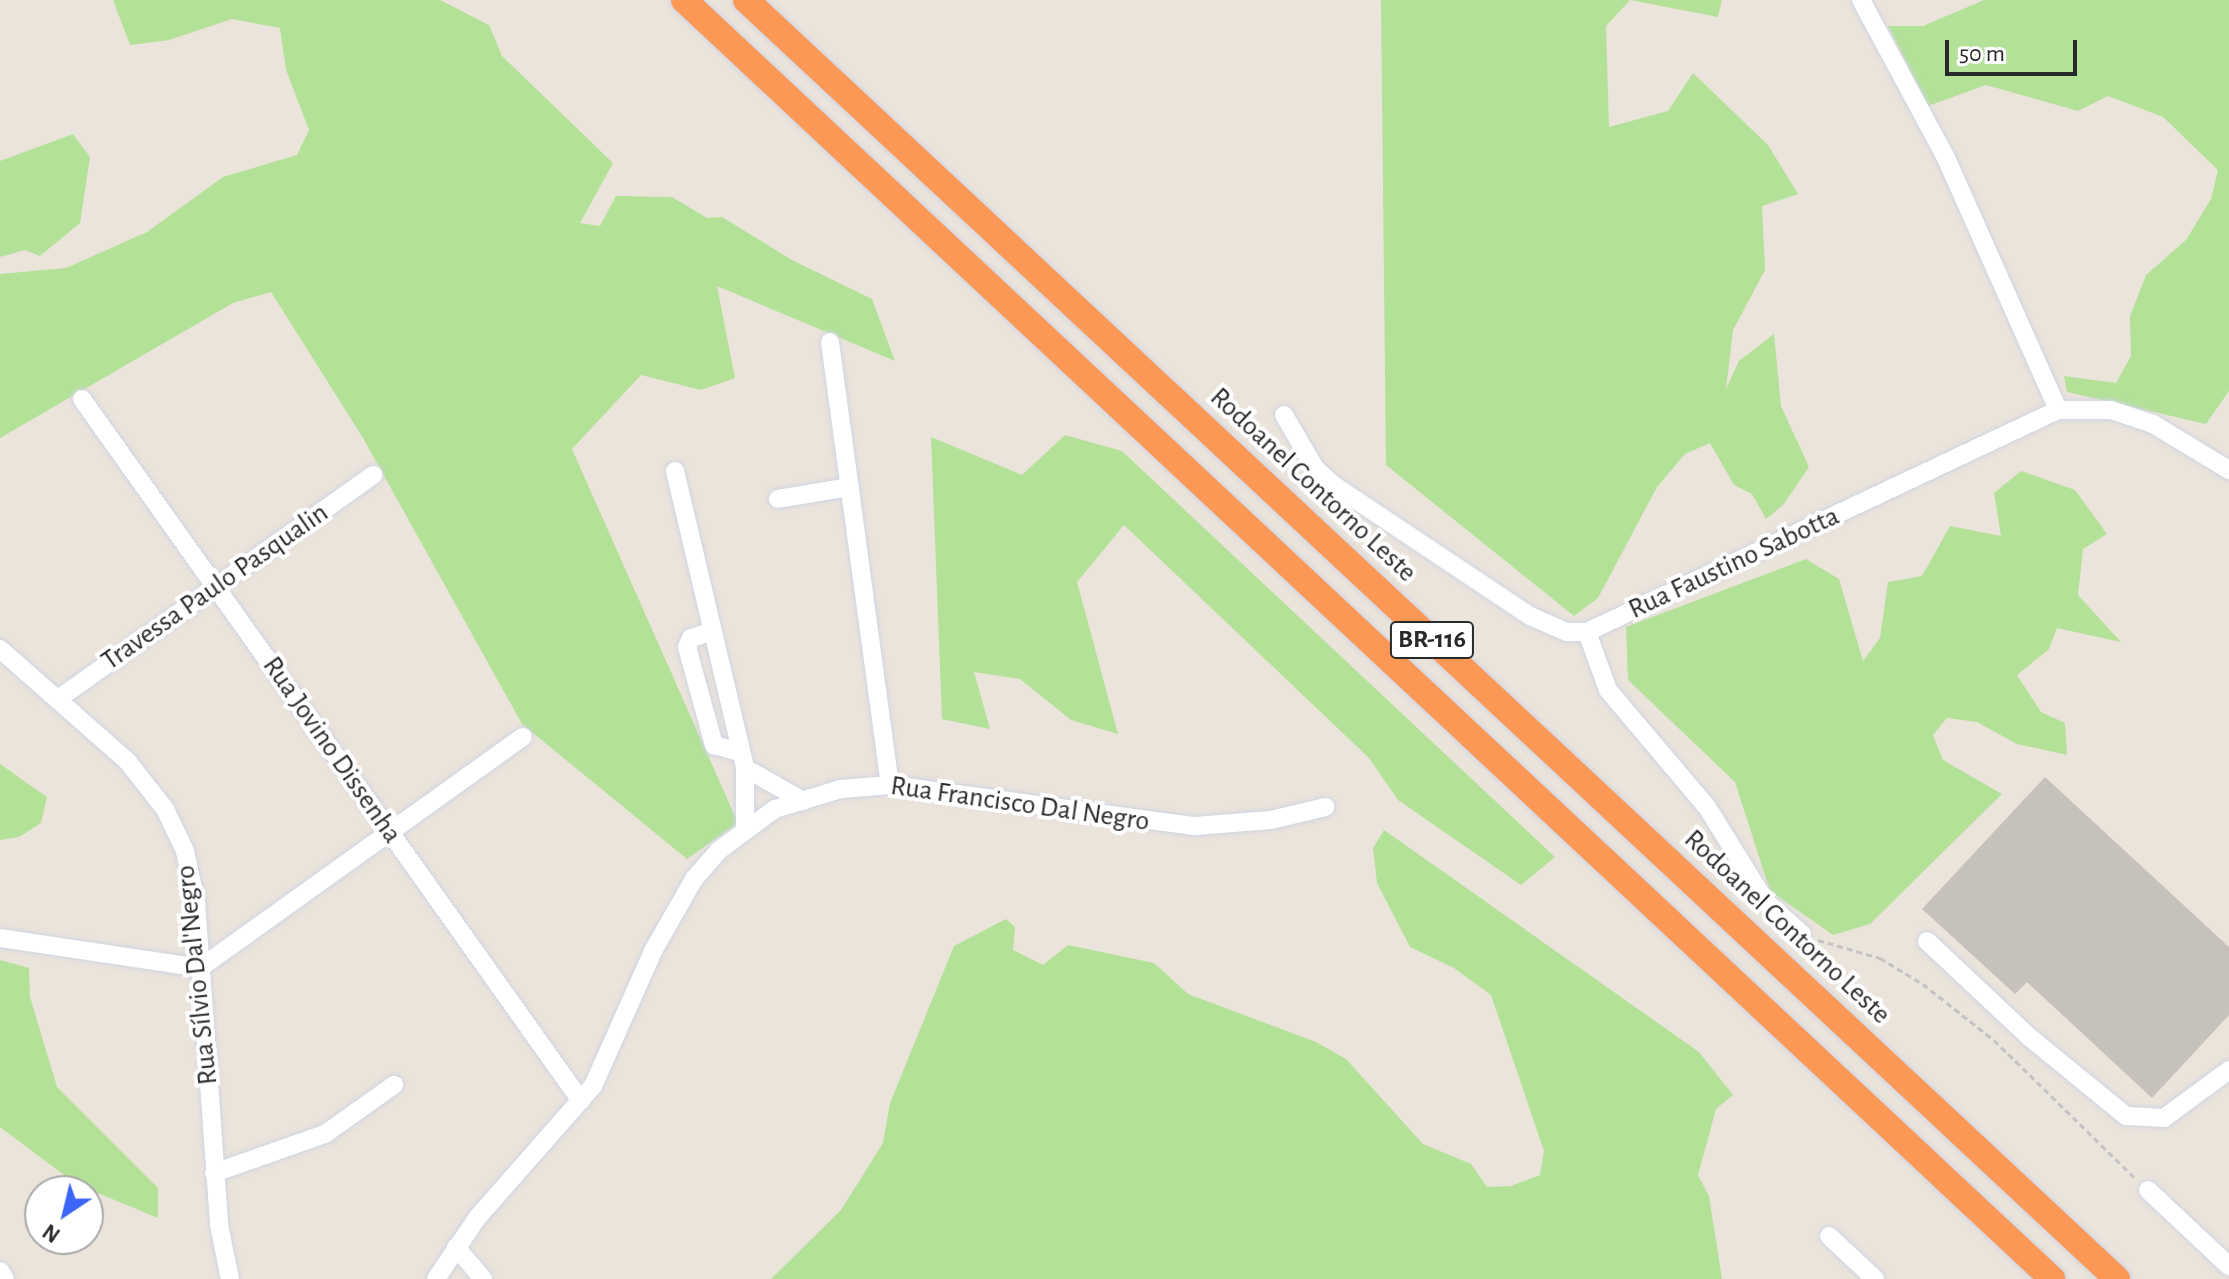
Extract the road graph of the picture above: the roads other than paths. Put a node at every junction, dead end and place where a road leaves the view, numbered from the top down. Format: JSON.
{"nodes":[{"id":1,"x":684,"y":0,"type":"edge"},
{"id":2,"x":746,"y":0,"type":"edge"},
{"id":3,"x":1861,"y":0,"type":"edge"},
{"id":4,"x":830,"y":342,"type":"dead end"},
{"id":5,"x":82,"y":399,"type":"dead end"},
{"id":6,"x":2058,"y":410,"type":"junction"},
{"id":7,"x":1284,"y":415,"type":"dead end"},
{"id":8,"x":2229,"y":470,"type":"edge"},
{"id":9,"x":675,"y":471,"type":"dead end"},
{"id":10,"x":373,"y":475,"type":"dead end"},
{"id":11,"x":850,"y":487,"type":"junction"},
{"id":12,"x":778,"y":499,"type":"dead end"},
{"id":13,"x":216,"y":587,"type":"junction"},
{"id":14,"x":713,"y":631,"type":"junction"},
{"id":15,"x":1587,"y":632,"type":"junction"},
{"id":16,"x":0,"y":649,"type":"edge"},
{"id":17,"x":58,"y":699,"type":"junction"},
{"id":18,"x":523,"y":737,"type":"dead end"},
{"id":19,"x":743,"y":760,"type":"junction"},
{"id":20,"x":890,"y":785,"type":"junction"},
{"id":21,"x":803,"y":801,"type":"junction"},
{"id":22,"x":1325,"y":807,"type":"dead end"},
{"id":23,"x":745,"y":828,"type":"junction"},
{"id":24,"x":390,"y":832,"type":"junction"},
{"id":25,"x":1802,"y":934,"type":"road end"},
{"id":26,"x":0,"y":938,"type":"edge"},
{"id":27,"x":1927,"y":941,"type":"dead end"},
{"id":28,"x":200,"y":968,"type":"junction"},
{"id":29,"x":2229,"y":1070,"type":"edge"},
{"id":30,"x":394,"y":1085,"type":"dead end"},
{"id":31,"x":581,"y":1101,"type":"junction"},
{"id":32,"x":214,"y":1173,"type":"junction"},
{"id":33,"x":2148,"y":1190,"type":"road end"},
{"id":34,"x":1829,"y":1236,"type":"dead end"},
{"id":35,"x":456,"y":1247,"type":"junction"},
{"id":36,"x":2229,"y":1266,"type":"edge"},
{"id":37,"x":0,"y":1271,"type":"edge"},
{"id":38,"x":5,"y":1279,"type":"edge"},
{"id":39,"x":230,"y":1279,"type":"edge"},
{"id":40,"x":436,"y":1279,"type":"edge"},
{"id":41,"x":483,"y":1279,"type":"edge"},
{"id":42,"x":1875,"y":1279,"type":"edge"},
{"id":43,"x":2052,"y":1279,"type":"edge"},
{"id":44,"x":2117,"y":1279,"type":"edge"}],
"edges":[{"from":1,"to":43,"type":"highway","number":"BR-116"},
{"from":2,"to":44,"type":"highway","name":"Rodoanel Contorno Leste","number":"BR-116"},
{"from":3,"to":6,"type":"street"},
{"from":4,"to":11,"type":"street"},
{"from":5,"to":13,"type":"street","name":"Rua Jovino Dissenha"},
{"from":6,"to":8,"type":"street","name":"Rua Faustino Sabotta"},
{"from":6,"to":15,"type":"street","name":"Rua Faustino Sabotta"},
{"from":7,"to":15,"type":"street"},
{"from":9,"to":14,"type":"street"},
{"from":10,"to":13,"type":"street","name":"Travessa Paulo Pasqualin"},
{"from":11,"to":12,"type":"street"},
{"from":11,"to":20,"type":"street"},
{"from":13,"to":17,"type":"street","name":"Travessa Paulo Pasqualin"},
{"from":13,"to":24,"type":"street","name":"Rua Jovino Dissenha"},
{"from":14,"to":19,"type":"street"},
{"from":14,"to":19,"type":"street"},
{"from":15,"to":25,"type":"street"},
{"from":16,"to":17,"type":"street","name":"Rua Sílvio Dal'Negro"},
{"from":17,"to":28,"type":"street","name":"Rua Sílvio Dal'Negro"},
{"from":18,"to":24,"type":"street"},
{"from":19,"to":21,"type":"street"},
{"from":19,"to":23,"type":"street"},
{"from":20,"to":21,"type":"street","name":"Rua Francisco Dal Negro"},
{"from":20,"to":22,"type":"street","name":"Rua Francisco Dal Negro"},
{"from":21,"to":23,"type":"street","name":"Rua Francisco Dal Negro"},
{"from":23,"to":31,"type":"street","name":"Rua Francisco Dal Negro"},
{"from":24,"to":28,"type":"street"},
{"from":24,"to":31,"type":"street","name":"Rua Jovino Dissenha"},
{"from":26,"to":28,"type":"street"},
{"from":27,"to":29,"type":"street"},
{"from":28,"to":32,"type":"street","name":"Rua Sílvio Dal'Negro"},
{"from":30,"to":32,"type":"street"},
{"from":31,"to":35,"type":"street","name":"Rua Francisco Dal Negro"},
{"from":32,"to":39,"type":"street","name":"Rua Sílvio Dal'Negro"},
{"from":33,"to":36,"type":"street"},
{"from":34,"to":42,"type":"street"},
{"from":35,"to":40,"type":"street","name":"Rua Francisco Dal Negro"},
{"from":35,"to":41,"type":"street"},
{"from":37,"to":38,"type":"street"}]}
